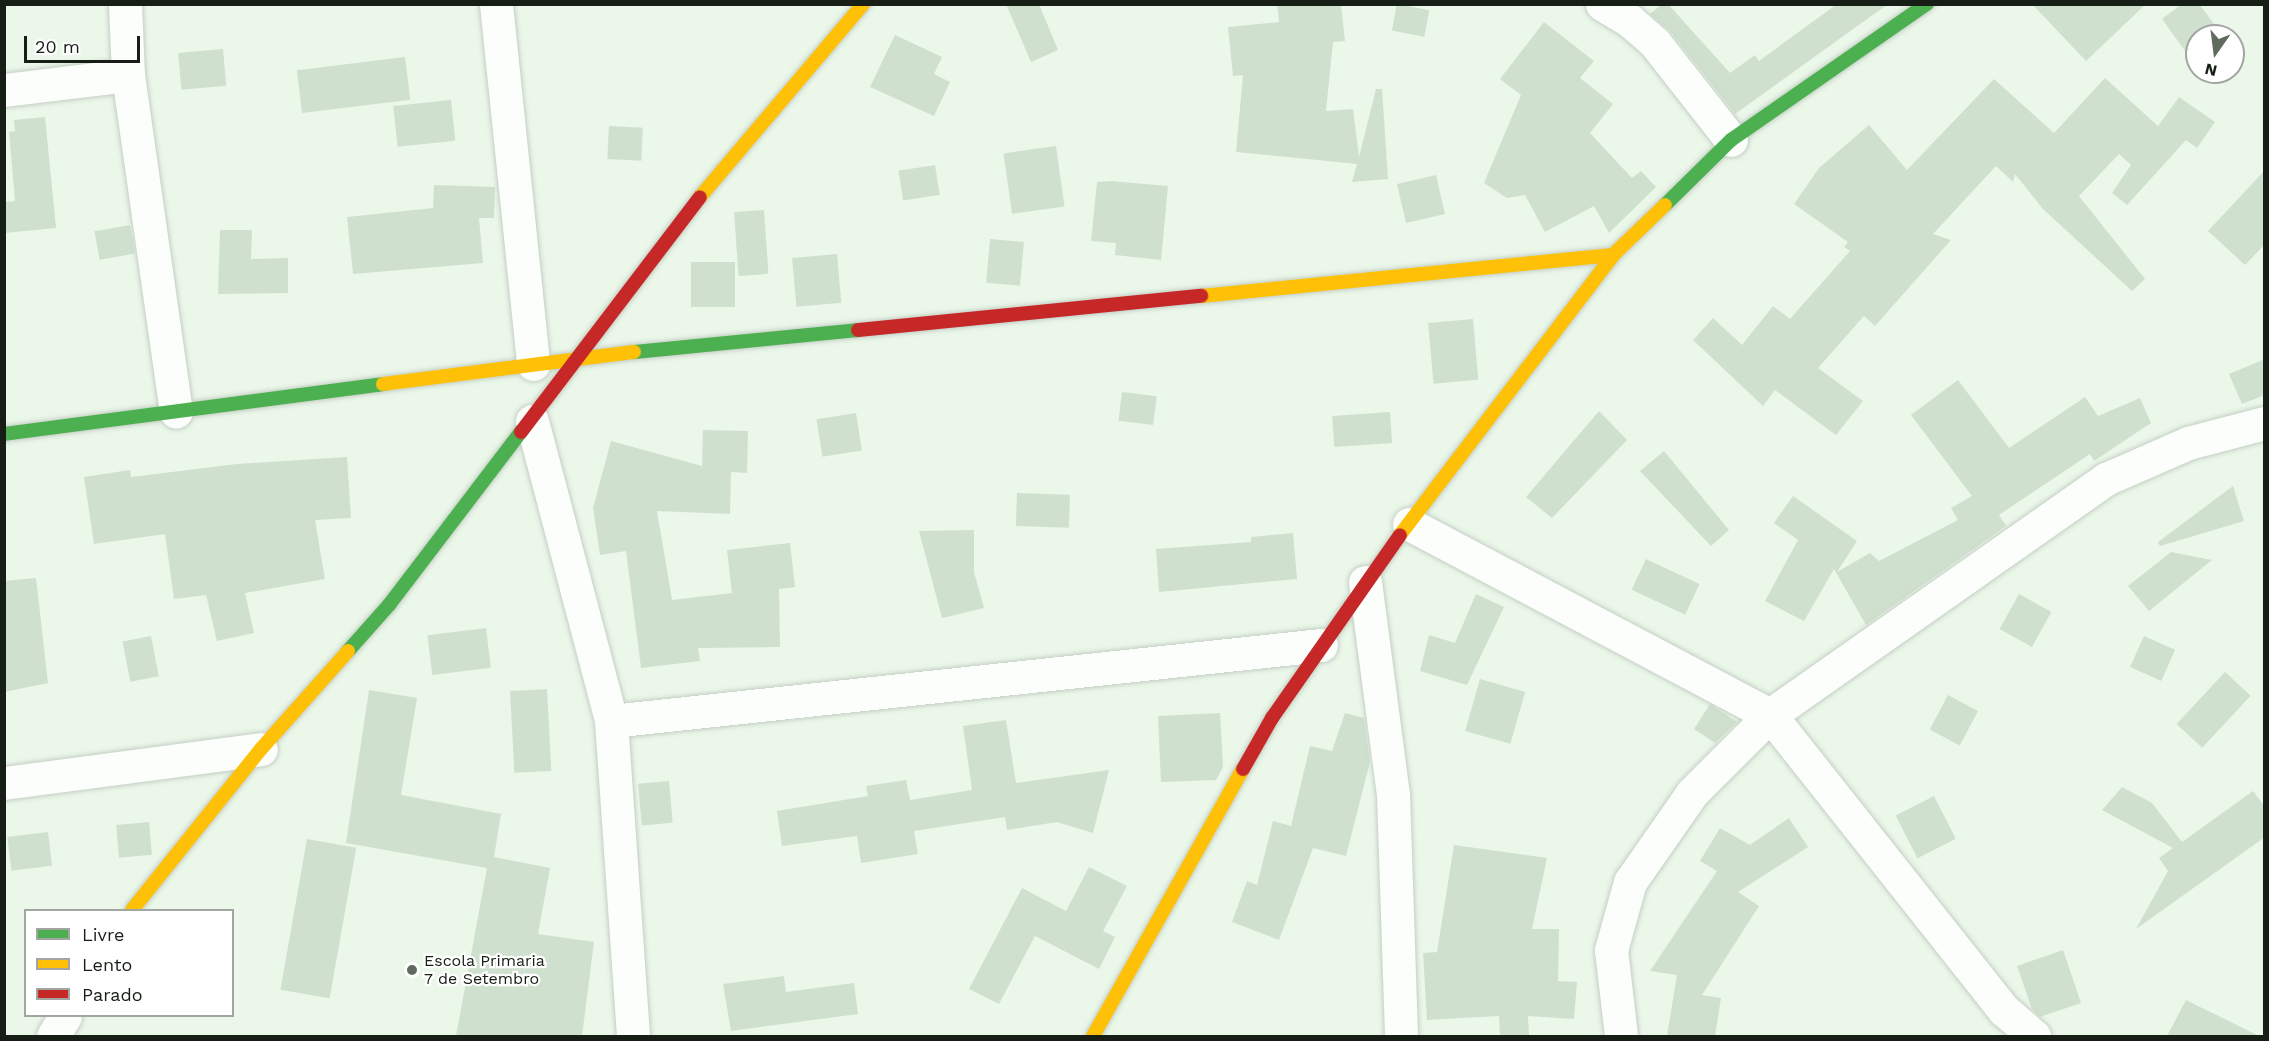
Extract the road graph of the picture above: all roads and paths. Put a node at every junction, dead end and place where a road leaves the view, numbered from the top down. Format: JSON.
{"nodes":[{"id":1,"x":125,"y":4,"type":"edge"},
{"id":2,"x":496,"y":4,"type":"edge"},
{"id":3,"x":863,"y":4,"type":"edge"},
{"id":4,"x":1602,"y":4,"type":"edge"},
{"id":5,"x":1917,"y":7,"type":"edge"},
{"id":6,"x":128,"y":75,"type":"junction"},
{"id":7,"x":4,"y":90,"type":"edge"},
{"id":8,"x":1731,"y":140,"type":"junction"},
{"id":9,"x":1613,"y":255,"type":"junction"},
{"id":10,"x":577,"y":358,"type":"junction"},
{"id":11,"x":533,"y":364,"type":"junction"},
{"id":12,"x":176,"y":412,"type":"junction"},
{"id":13,"x":532,"y":421,"type":"junction"},
{"id":14,"x":2265,"y":423,"type":"edge"},
{"id":15,"x":4,"y":434,"type":"edge"},
{"id":16,"x":1409,"y":524,"type":"junction"},
{"id":17,"x":1365,"y":582,"type":"junction"},
{"id":18,"x":1321,"y":645,"type":"junction"},
{"id":19,"x":1770,"y":715,"type":"junction"},
{"id":20,"x":611,"y":721,"type":"junction"},
{"id":21,"x":261,"y":749,"type":"junction"},
{"id":22,"x":4,"y":783,"type":"edge"},
{"id":23,"x":133,"y":909,"type":"edge"},
{"id":24,"x":64,"y":1017,"type":"edge"},
{"id":25,"x":53,"y":1036,"type":"edge"},
{"id":26,"x":633,"y":1036,"type":"edge"},
{"id":27,"x":1093,"y":1036,"type":"edge"},
{"id":28,"x":1401,"y":1036,"type":"edge"},
{"id":29,"x":1621,"y":1036,"type":"edge"},
{"id":30,"x":2034,"y":1036,"type":"edge"}],
"edges":[{"from":1,"to":6,"type":"street"},
{"from":2,"to":11,"type":"street"},
{"from":3,"to":10,"type":"street"},
{"from":4,"to":8,"type":"street"},
{"from":5,"to":8,"type":"street"},
{"from":6,"to":7,"type":"street"},
{"from":6,"to":12,"type":"street"},
{"from":8,"to":9,"type":"street"},
{"from":9,"to":10,"type":"street"},
{"from":9,"to":16,"type":"street"},
{"from":10,"to":11,"type":"street"},
{"from":10,"to":13,"type":"street"},
{"from":11,"to":12,"type":"street"},
{"from":12,"to":15,"type":"street"},
{"from":13,"to":20,"type":"street"},
{"from":13,"to":21,"type":"street"},
{"from":14,"to":19,"type":"street"},
{"from":16,"to":17,"type":"street"},
{"from":16,"to":19,"type":"street"},
{"from":17,"to":18,"type":"street"},
{"from":17,"to":28,"type":"street"},
{"from":18,"to":20,"type":"street"},
{"from":18,"to":27,"type":"street"},
{"from":19,"to":29,"type":"street"},
{"from":19,"to":30,"type":"street"},
{"from":20,"to":26,"type":"street"},
{"from":21,"to":22,"type":"street"},
{"from":21,"to":23,"type":"street"},
{"from":24,"to":25,"type":"street"}]}
